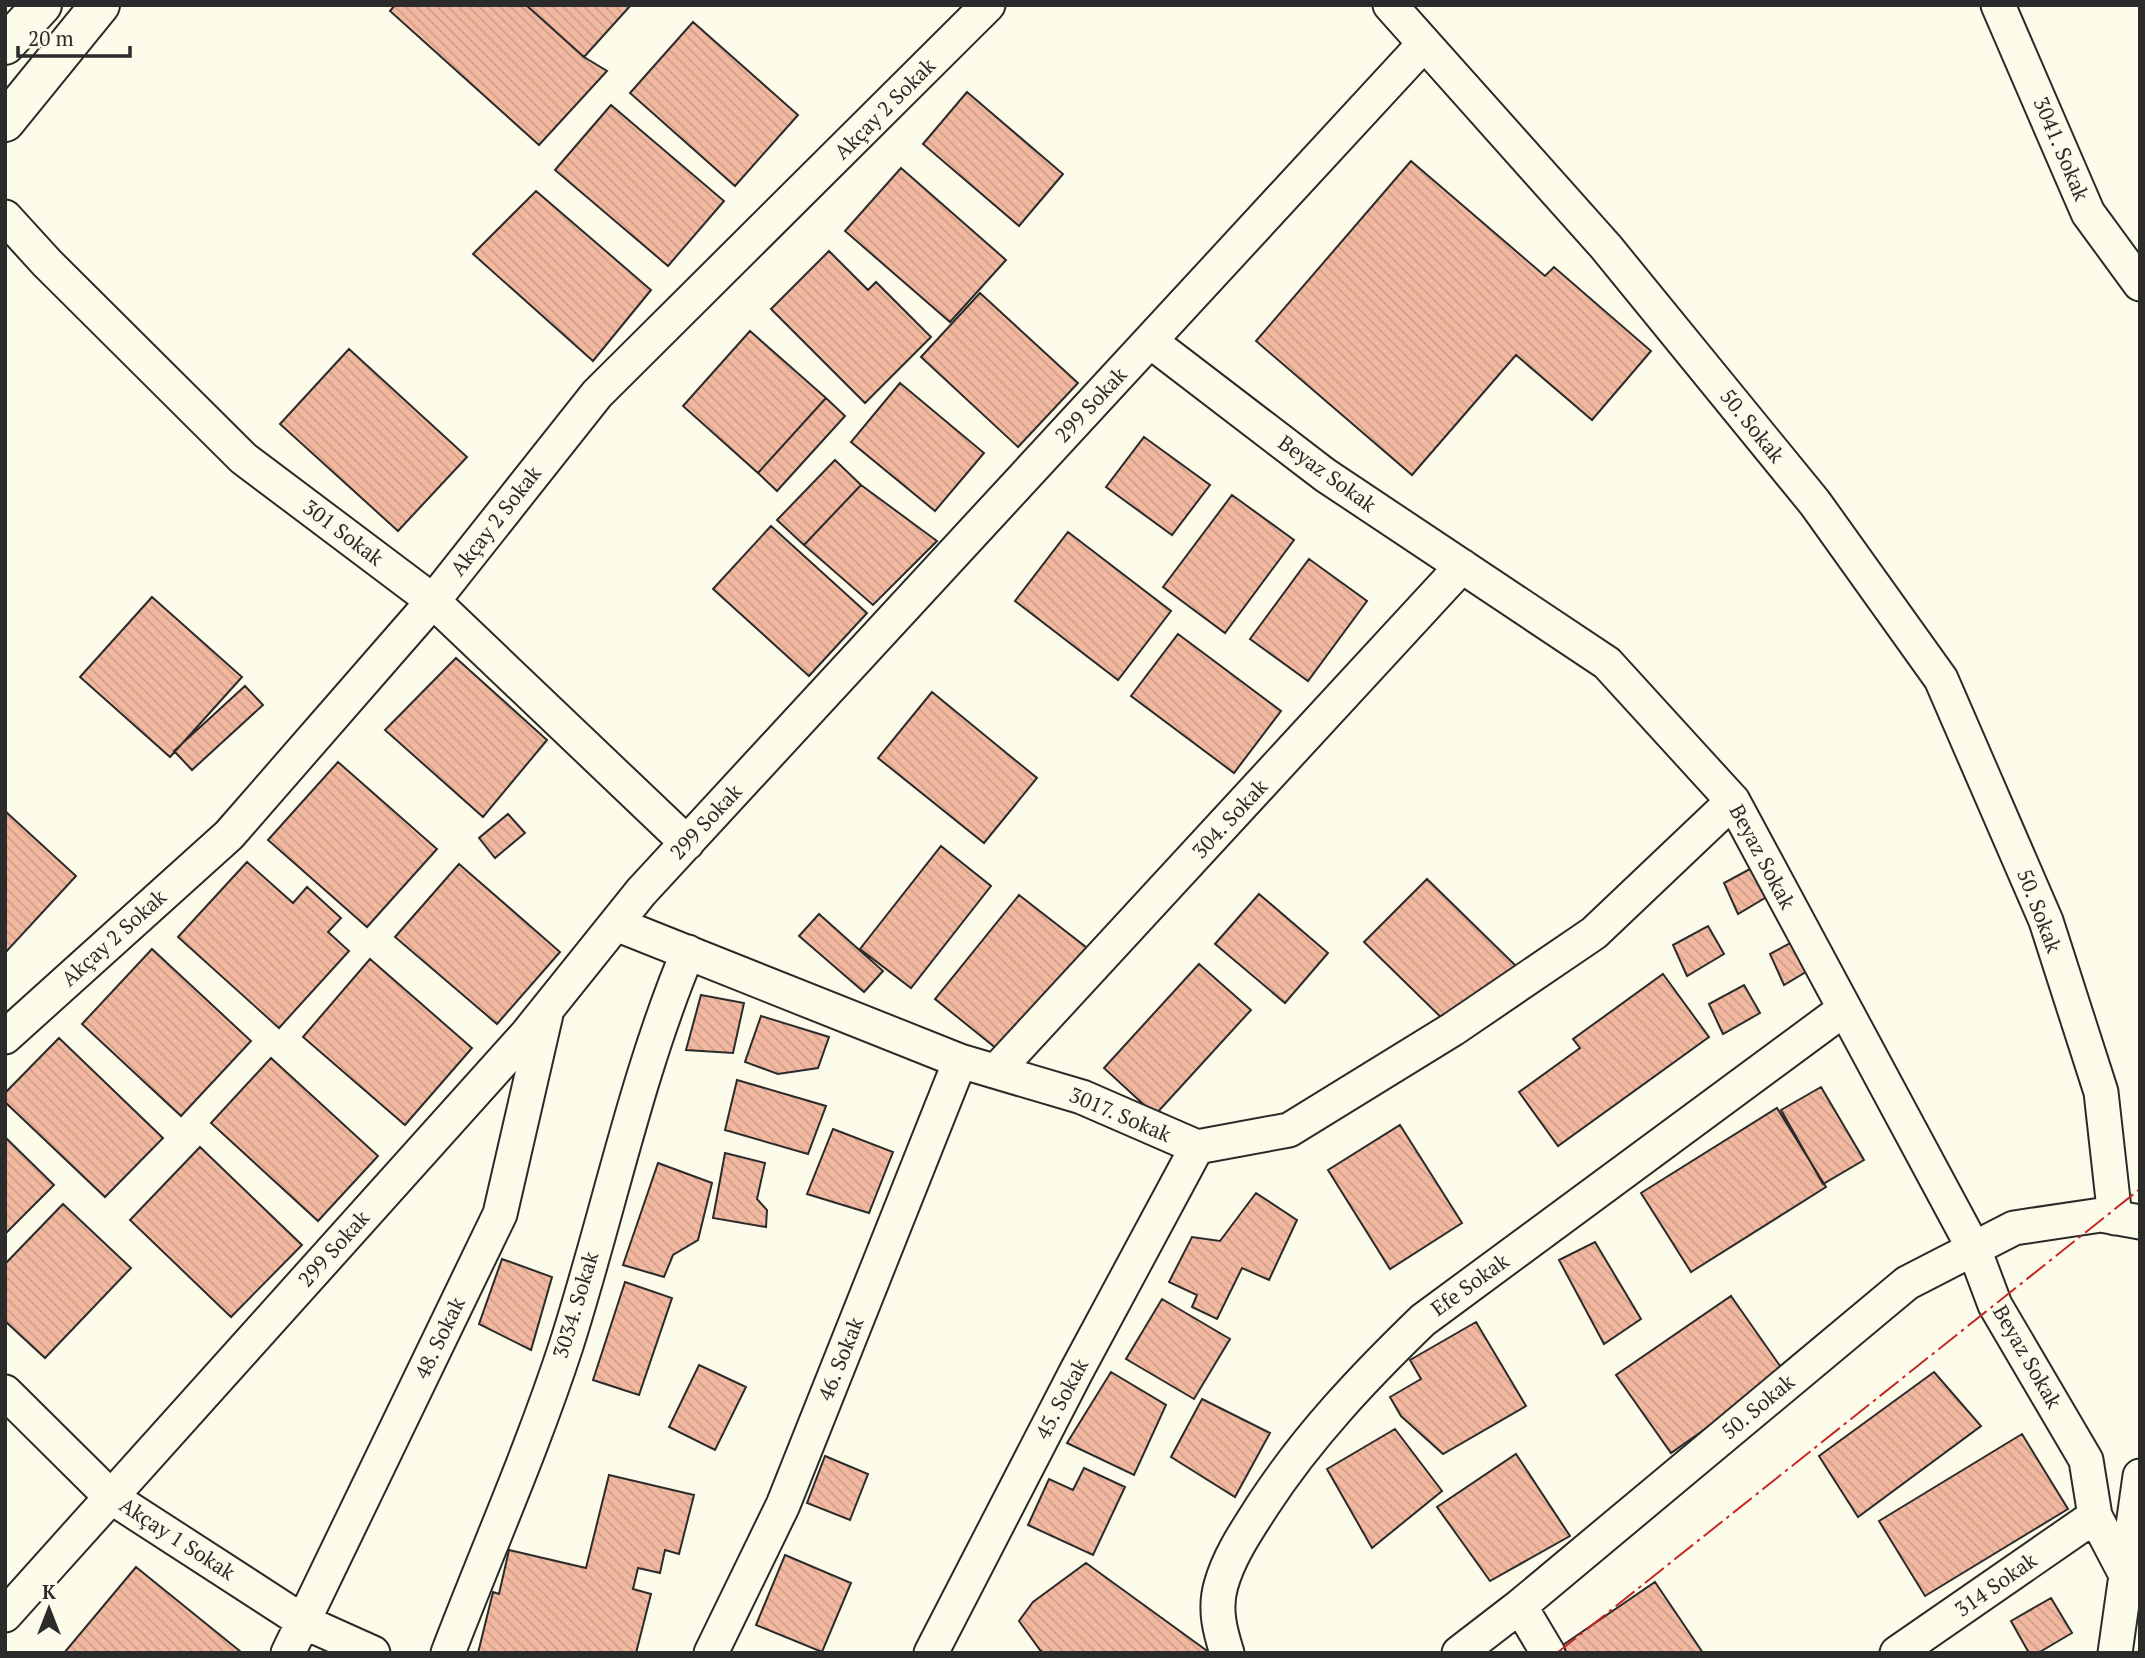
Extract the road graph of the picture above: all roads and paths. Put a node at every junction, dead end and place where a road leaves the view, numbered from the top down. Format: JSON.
{"nodes":[{"id":1,"x":42,"y":5,"type":"edge"},
{"id":2,"x":100,"y":5,"type":"edge"},
{"id":3,"x":1390,"y":5,"type":"edge"},
{"id":4,"x":1998,"y":5,"type":"edge"},
{"id":5,"x":985,"y":7,"type":"edge"},
{"id":6,"x":1424,"y":44,"type":"junction"},
{"id":7,"x":5,"y":45,"type":"edge"},
{"id":8,"x":5,"y":122,"type":"edge"},
{"id":9,"x":5,"y":217,"type":"edge"},
{"id":10,"x":2140,"y":284,"type":"edge"},
{"id":11,"x":1150,"y":341,"type":"junction"},
{"id":12,"x":1462,"y":566,"type":"junction"},
{"id":13,"x":433,"y":601,"type":"junction"},
{"id":14,"x":1733,"y":801,"type":"junction"},
{"id":15,"x":687,"y":843,"type":"junction"},
{"id":16,"x":615,"y":924,"type":"junction"},
{"id":17,"x":688,"y":952,"type":"junction"},
{"id":18,"x":547,"y":1008,"type":"junction"},
{"id":19,"x":1843,"y":1010,"type":"junction"},
{"id":20,"x":5,"y":1037,"type":"edge"},
{"id":21,"x":960,"y":1062,"type":"junction"},
{"id":22,"x":997,"y":1070,"type":"junction"},
{"id":23,"x":1198,"y":1147,"type":"junction"},
{"id":24,"x":2128,"y":1220,"type":"edge"},
{"id":25,"x":1974,"y":1249,"type":"junction"},
{"id":26,"x":5,"y":1392,"type":"edge"},
{"id":27,"x":2140,"y":1476,"type":"edge"},
{"id":28,"x":111,"y":1497,"type":"junction"},
{"id":29,"x":2095,"y":1516,"type":"junction"},
{"id":30,"x":2133,"y":1579,"type":"edge"},
{"id":31,"x":1520,"y":1606,"type":"junction"},
{"id":32,"x":5,"y":1615,"type":"edge"},
{"id":33,"x":304,"y":1622,"type":"junction"},
{"id":34,"x":288,"y":1653,"type":"edge"},
{"id":35,"x":373,"y":1653,"type":"edge"},
{"id":36,"x":448,"y":1653,"type":"edge"},
{"id":37,"x":711,"y":1653,"type":"edge"},
{"id":38,"x":931,"y":1653,"type":"edge"},
{"id":39,"x":1227,"y":1653,"type":"edge"},
{"id":40,"x":1459,"y":1653,"type":"edge"},
{"id":41,"x":1548,"y":1653,"type":"edge"},
{"id":42,"x":1896,"y":1653,"type":"edge"},
{"id":43,"x":2115,"y":1653,"type":"edge"}],
"edges":[{"from":1,"to":7,"type":"highway"},
{"from":2,"to":8,"type":"highway"},
{"from":3,"to":6,"type":"street","name":"50. Sokak"},
{"from":4,"to":10,"type":"street","name":"3041. Sokak"},
{"from":5,"to":13,"type":"street","name":"Akçay 2 Sokak"},
{"from":6,"to":11,"type":"street","name":"299 Sokak"},
{"from":6,"to":24,"type":"street","name":"50. Sokak"},
{"from":9,"to":13,"type":"street","name":"301 Sokak"},
{"from":11,"to":12,"type":"street","name":"Beyaz Sokak"},
{"from":11,"to":15,"type":"street","name":"299 Sokak"},
{"from":12,"to":14,"type":"street","name":"Beyaz Sokak"},
{"from":12,"to":22,"type":"street","name":"304. Sokak"},
{"from":13,"to":15,"type":"street","name":"301 Sokak"},
{"from":13,"to":20,"type":"street","name":"Akçay 2 Sokak"},
{"from":14,"to":19,"type":"street","name":"Beyaz Sokak"},
{"from":14,"to":23,"type":"street","name":"3017. Sokak"},
{"from":15,"to":16,"type":"street","name":"299 Sokak"},
{"from":16,"to":17,"type":"street","name":"3017. Sokak"},
{"from":16,"to":18,"type":"street","name":"299 Sokak"},
{"from":17,"to":21,"type":"street","name":"3017. Sokak"},
{"from":17,"to":36,"type":"street","name":"3034. Sokak"},
{"from":18,"to":28,"type":"street","name":"299 Sokak"},
{"from":18,"to":33,"type":"street","name":"48. Sokak"},
{"from":19,"to":25,"type":"street","name":"Beyaz Sokak"},
{"from":19,"to":39,"type":"street","name":"Efe Sokak"},
{"from":21,"to":22,"type":"street","name":"3017. Sokak"},
{"from":21,"to":37,"type":"street","name":"46. Sokak"},
{"from":22,"to":23,"type":"street","name":"3017. Sokak"},
{"from":23,"to":38,"type":"street","name":"45. Sokak"},
{"from":24,"to":25,"type":"street","name":"50. Sokak"},
{"from":25,"to":29,"type":"street","name":"Beyaz Sokak"},
{"from":25,"to":31,"type":"street","name":"50. Sokak"},
{"from":26,"to":28,"type":"street","name":"Akçay 1 Sokak"},
{"from":27,"to":30,"type":"street"},
{"from":28,"to":32,"type":"street","name":"299 Sokak"},
{"from":28,"to":33,"type":"street","name":"Akçay 1 Sokak"},
{"from":29,"to":30,"type":"street","name":"Beyaz Sokak"},
{"from":29,"to":42,"type":"street","name":"314 Sokak"},
{"from":30,"to":43,"type":"street"},
{"from":31,"to":40,"type":"street","name":"50. Sokak"},
{"from":31,"to":41,"type":"street"},
{"from":33,"to":34,"type":"street","name":"48. Sokak"},
{"from":33,"to":35,"type":"street","name":"Akçay 1 Sokak"}]}
